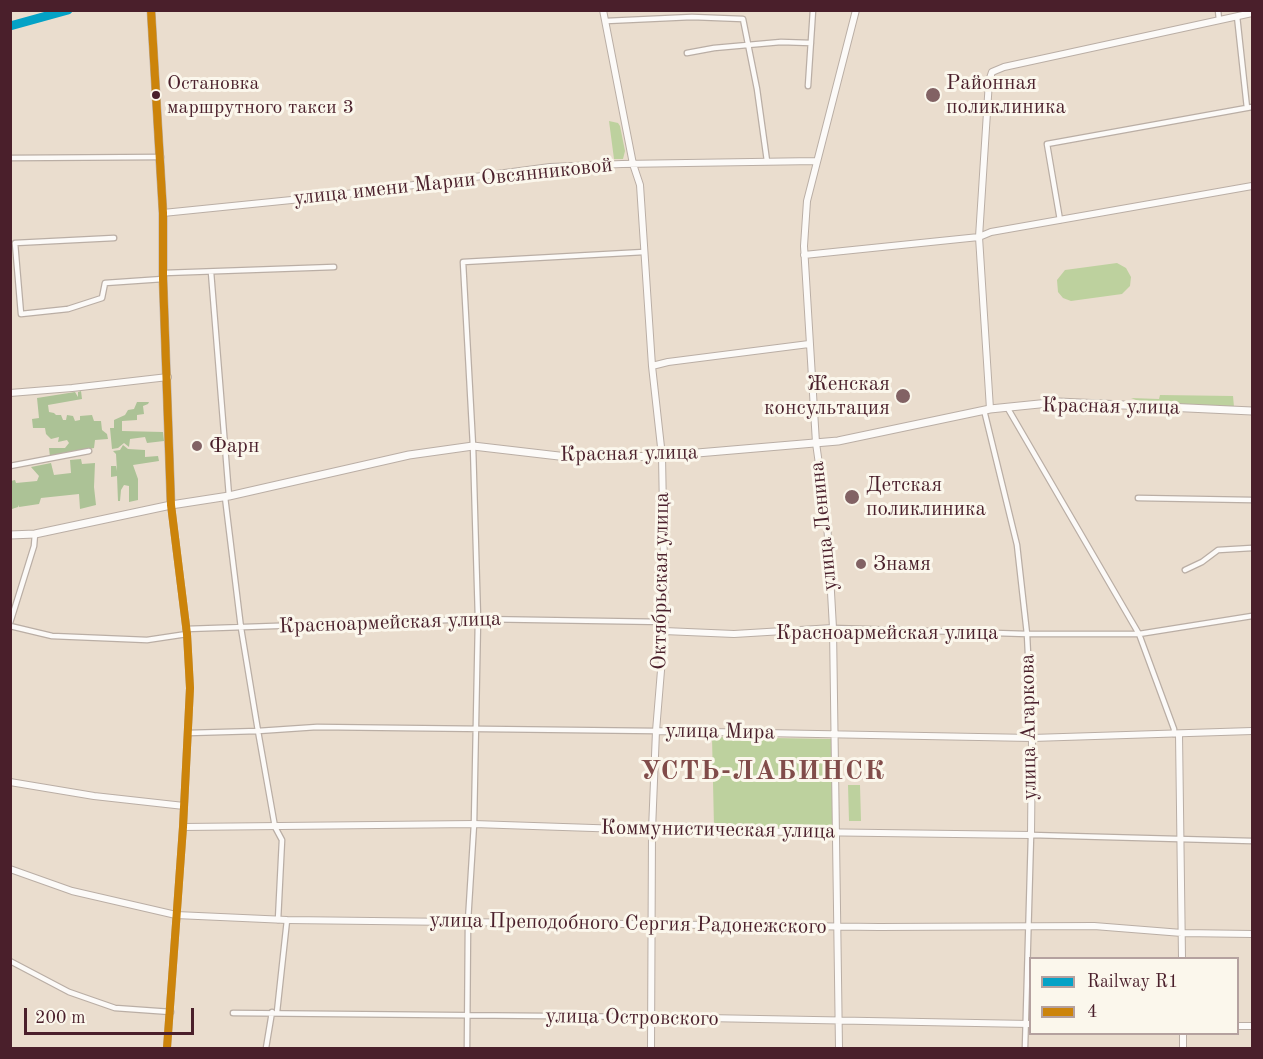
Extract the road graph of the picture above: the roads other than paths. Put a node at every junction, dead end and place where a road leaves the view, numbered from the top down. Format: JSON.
{"nodes":[{"id":1,"x":151,"y":10,"type":"edge"},
{"id":2,"x":603,"y":10,"type":"edge"},
{"id":3,"x":813,"y":10,"type":"edge"},
{"id":4,"x":856,"y":10,"type":"edge"},
{"id":5,"x":1218,"y":10,"type":"edge"},
{"id":6,"x":1252,"y":13,"type":"edge"},
{"id":7,"x":1237,"y":16,"type":"junction"},
{"id":8,"x":1219,"y":20,"type":"junction"},
{"id":9,"x":606,"y":21,"type":"junction"},
{"id":10,"x":811,"y":43,"type":"junction"},
{"id":11,"x":747,"y":45,"type":"junction"},
{"id":12,"x":687,"y":53,"type":"dead end"},
{"id":13,"x":808,"y":86,"type":"dead end"},
{"id":14,"x":1250,"y":108,"type":"edge"},
{"id":15,"x":161,"y":157,"type":"junction"},
{"id":16,"x":10,"y":158,"type":"edge"},
{"id":17,"x":767,"y":161,"type":"junction"},
{"id":18,"x":816,"y":161,"type":"junction"},
{"id":19,"x":633,"y":164,"type":"junction"},
{"id":20,"x":1252,"y":186,"type":"edge"},
{"id":21,"x":163,"y":213,"type":"junction"},
{"id":22,"x":1060,"y":220,"type":"junction"},
{"id":23,"x":979,"y":237,"type":"junction"},
{"id":24,"x":114,"y":238,"type":"dead end"},
{"id":25,"x":644,"y":252,"type":"junction"},
{"id":26,"x":804,"y":255,"type":"junction"},
{"id":27,"x":334,"y":267,"type":"dead end"},
{"id":28,"x":211,"y":272,"type":"junction"},
{"id":29,"x":164,"y":276,"type":"junction"},
{"id":30,"x":809,"y":344,"type":"junction"},
{"id":31,"x":652,"y":366,"type":"junction"},
{"id":32,"x":168,"y":377,"type":"junction"},
{"id":33,"x":10,"y":393,"type":"edge"},
{"id":34,"x":1007,"y":407,"type":"junction"},
{"id":35,"x":987,"y":410,"type":"junction"},
{"id":36,"x":1252,"y":411,"type":"edge"},
{"id":37,"x":816,"y":443,"type":"junction"},
{"id":38,"x":473,"y":447,"type":"junction"},
{"id":39,"x":89,"y":451,"type":"dead end"},
{"id":40,"x":662,"y":456,"type":"junction"},
{"id":41,"x":10,"y":466,"type":"edge"},
{"id":42,"x":227,"y":496,"type":"junction"},
{"id":43,"x":1138,"y":498,"type":"dead end"},
{"id":44,"x":1252,"y":500,"type":"edge"},
{"id":45,"x":171,"y":505,"type":"junction"},
{"id":46,"x":35,"y":534,"type":"junction"},
{"id":47,"x":10,"y":535,"type":"edge"},
{"id":48,"x":1252,"y":548,"type":"edge"},
{"id":49,"x":1185,"y":570,"type":"dead end"},
{"id":50,"x":1252,"y":616,"type":"edge"},
{"id":51,"x":478,"y":619,"type":"junction"},
{"id":52,"x":665,"y":622,"type":"junction"},
{"id":53,"x":10,"y":625,"type":"edge"},
{"id":54,"x":242,"y":628,"type":"junction"},
{"id":55,"x":833,"y":628,"type":"junction"},
{"id":56,"x":187,"y":631,"type":"junction"},
{"id":57,"x":664,"y":631,"type":"junction"},
{"id":58,"x":1027,"y":634,"type":"junction"},
{"id":59,"x":1139,"y":634,"type":"junction"},
{"id":60,"x":476,"y":728,"type":"junction"},
{"id":61,"x":258,"y":731,"type":"junction"},
{"id":62,"x":656,"y":731,"type":"junction"},
{"id":63,"x":1252,"y":731,"type":"edge"},
{"id":64,"x":188,"y":733,"type":"junction"},
{"id":65,"x":835,"y":734,"type":"junction"},
{"id":66,"x":1177,"y":734,"type":"junction"},
{"id":67,"x":1032,"y":738,"type":"junction"},
{"id":68,"x":10,"y":782,"type":"edge"},
{"id":69,"x":184,"y":806,"type":"junction"},
{"id":70,"x":474,"y":824,"type":"junction"},
{"id":71,"x":183,"y":827,"type":"junction"},
{"id":72,"x":275,"y":827,"type":"junction"},
{"id":73,"x":652,"y":830,"type":"junction"},
{"id":74,"x":836,"y":832,"type":"junction"},
{"id":75,"x":1031,"y":835,"type":"junction"},
{"id":76,"x":1181,"y":838,"type":"junction"},
{"id":77,"x":1252,"y":841,"type":"edge"},
{"id":78,"x":10,"y":869,"type":"edge"},
{"id":79,"x":176,"y":915,"type":"junction"},
{"id":80,"x":278,"y":920,"type":"junction"},
{"id":81,"x":287,"y":920,"type":"junction"},
{"id":82,"x":468,"y":921,"type":"junction"},
{"id":83,"x":652,"y":924,"type":"junction"},
{"id":84,"x":1028,"y":925,"type":"junction"},
{"id":85,"x":838,"y":927,"type":"junction"},
{"id":86,"x":1182,"y":933,"type":"junction"},
{"id":87,"x":1252,"y":934,"type":"edge"},
{"id":88,"x":1182,"y":957,"type":"edge"},
{"id":89,"x":10,"y":961,"type":"edge"},
{"id":90,"x":171,"y":1012,"type":"junction"},
{"id":91,"x":275,"y":1012,"type":"junction"},
{"id":92,"x":233,"y":1013,"type":"dead end"},
{"id":93,"x":467,"y":1016,"type":"junction"},
{"id":94,"x":651,"y":1017,"type":"junction"},
{"id":95,"x":839,"y":1020,"type":"junction"},
{"id":96,"x":1028,"y":1024,"type":"edge"},
{"id":97,"x":167,"y":1048,"type":"edge"},
{"id":98,"x":266,"y":1048,"type":"edge"},
{"id":99,"x":467,"y":1048,"type":"edge"},
{"id":100,"x":651,"y":1048,"type":"edge"},
{"id":101,"x":839,"y":1048,"type":"edge"},
{"id":102,"x":1025,"y":1048,"type":"edge"}],
"edges":[{"from":1,"to":15,"type":"main road"},
{"from":2,"to":9,"type":"street","name":"Октябрьская улица"},
{"from":3,"to":10,"type":"street"},
{"from":4,"to":18,"type":"street","name":"улица Ленина"},
{"from":5,"to":8,"type":"street"},
{"from":6,"to":7,"type":"street"},
{"from":7,"to":8,"type":"street"},
{"from":7,"to":14,"type":"street"},
{"from":8,"to":23,"type":"street","name":"улица Агаркова"},
{"from":9,"to":11,"type":"street"},
{"from":9,"to":19,"type":"street","name":"Октябрьская улица"},
{"from":10,"to":11,"type":"street"},
{"from":10,"to":13,"type":"street"},
{"from":11,"to":12,"type":"street"},
{"from":11,"to":17,"type":"street"},
{"from":14,"to":22,"type":"street"},
{"from":15,"to":16,"type":"street"},
{"from":15,"to":21,"type":"main road"},
{"from":17,"to":18,"type":"street","name":"улица имени Марии Овсянниковой"},
{"from":17,"to":19,"type":"street","name":"улица имени Марии Овсянниковой"},
{"from":18,"to":26,"type":"street","name":"улица Ленина"},
{"from":19,"to":21,"type":"street","name":"улица имени Марии Овсянниковой"},
{"from":19,"to":25,"type":"street","name":"Октябрьская улица"},
{"from":20,"to":22,"type":"street"},
{"from":21,"to":29,"type":"main road"},
{"from":22,"to":23,"type":"street"},
{"from":23,"to":26,"type":"street"},
{"from":23,"to":35,"type":"street","name":"улица Агаркова"},
{"from":24,"to":29,"type":"street"},
{"from":25,"to":31,"type":"street","name":"Октябрьская улица"},
{"from":25,"to":38,"type":"street"},
{"from":26,"to":30,"type":"street","name":"улица Ленина"},
{"from":27,"to":28,"type":"street"},
{"from":28,"to":29,"type":"street"},
{"from":28,"to":42,"type":"street"},
{"from":29,"to":32,"type":"main road"},
{"from":30,"to":31,"type":"street"},
{"from":30,"to":37,"type":"street","name":"улица Ленина"},
{"from":31,"to":40,"type":"street","name":"Октябрьская улица"},
{"from":32,"to":33,"type":"street"},
{"from":32,"to":45,"type":"main road"},
{"from":34,"to":35,"type":"main road","name":"Красная улица"},
{"from":34,"to":36,"type":"main road","name":"Красная улица"},
{"from":34,"to":59,"type":"street"},
{"from":35,"to":37,"type":"main road","name":"Красная улица"},
{"from":35,"to":58,"type":"street","name":"улица Агаркова"},
{"from":37,"to":40,"type":"main road","name":"Красная улица"},
{"from":37,"to":55,"type":"street","name":"улица Ленина"},
{"from":38,"to":40,"type":"main road","name":"Красная улица"},
{"from":38,"to":42,"type":"main road","name":"Красная улица"},
{"from":38,"to":51,"type":"street"},
{"from":39,"to":41,"type":"street"},
{"from":40,"to":52,"type":"street","name":"Октябрьская улица"},
{"from":42,"to":45,"type":"main road","name":"Красная улица"},
{"from":42,"to":54,"type":"street"},
{"from":43,"to":44,"type":"street"},
{"from":45,"to":46,"type":"main road","name":"Красная улица"},
{"from":45,"to":56,"type":"street"},
{"from":46,"to":47,"type":"main road","name":"Красная улица"},
{"from":46,"to":53,"type":"street"},
{"from":48,"to":49,"type":"street"},
{"from":50,"to":59,"type":"street","name":"Красноармейская улица"},
{"from":51,"to":52,"type":"street","name":"Красноармейская улица"},
{"from":51,"to":54,"type":"street","name":"Красноармейская улица"},
{"from":51,"to":60,"type":"street"},
{"from":52,"to":57,"type":"street","name":"Октябрьская улица"},
{"from":53,"to":56,"type":"street","name":"Красноармейская улица"},
{"from":54,"to":56,"type":"street","name":"Красноармейская улица"},
{"from":54,"to":61,"type":"street"},
{"from":55,"to":57,"type":"street","name":"Красноармейская улица"},
{"from":55,"to":58,"type":"street","name":"Красноармейская улица"},
{"from":55,"to":65,"type":"street","name":"улица Ленина"},
{"from":56,"to":64,"type":"street"},
{"from":57,"to":62,"type":"street","name":"Октябрьская улица"},
{"from":58,"to":59,"type":"street","name":"Красноармейская улица"},
{"from":58,"to":67,"type":"street","name":"улица Агаркова"},
{"from":59,"to":66,"type":"street"},
{"from":60,"to":61,"type":"street","name":"улица Мира"},
{"from":60,"to":62,"type":"street","name":"улица Мира"},
{"from":60,"to":70,"type":"street"},
{"from":61,"to":64,"type":"street","name":"улица Мира"},
{"from":61,"to":72,"type":"street"},
{"from":62,"to":65,"type":"street","name":"улица Мира"},
{"from":62,"to":73,"type":"street","name":"Октябрьская улица"},
{"from":63,"to":66,"type":"street","name":"улица Мира"},
{"from":64,"to":69,"type":"street"},
{"from":65,"to":67,"type":"street","name":"улица Мира"},
{"from":65,"to":74,"type":"street","name":"улица Ленина"},
{"from":66,"to":67,"type":"street","name":"улица Мира"},
{"from":66,"to":76,"type":"street"},
{"from":67,"to":75,"type":"street","name":"улица Агаркова"},
{"from":68,"to":69,"type":"street"},
{"from":69,"to":71,"type":"street"},
{"from":70,"to":72,"type":"street","name":"Коммунистическая улица"},
{"from":70,"to":73,"type":"street","name":"Коммунистическая улица"},
{"from":70,"to":82,"type":"street"},
{"from":71,"to":72,"type":"street","name":"Коммунистическая улица"},
{"from":71,"to":79,"type":"street"},
{"from":72,"to":80,"type":"street"},
{"from":73,"to":74,"type":"street","name":"Коммунистическая улица"},
{"from":73,"to":83,"type":"street","name":"Октябрьская улица"},
{"from":74,"to":75,"type":"street","name":"Коммунистическая улица"},
{"from":74,"to":85,"type":"street","name":"улица Ленина"},
{"from":75,"to":76,"type":"street","name":"Коммунистическая улица"},
{"from":75,"to":84,"type":"street","name":"улица Агаркова"},
{"from":76,"to":77,"type":"street","name":"Коммунистическая улица"},
{"from":76,"to":86,"type":"street"},
{"from":78,"to":79,"type":"street","name":"улица Преподобного Сергия Радонежского"},
{"from":79,"to":80,"type":"street","name":"улица Преподобного Сергия Радонежского"},
{"from":79,"to":90,"type":"street"},
{"from":80,"to":81,"type":"street","name":"улица Преподобного Сергия Радонежского"},
{"from":81,"to":82,"type":"street","name":"улица Преподобного Сергия Радонежского"},
{"from":81,"to":91,"type":"street"},
{"from":82,"to":83,"type":"street","name":"улица Преподобного Сергия Радонежского"},
{"from":82,"to":93,"type":"street"},
{"from":83,"to":85,"type":"street","name":"улица Преподобного Сергия Радонежского"},
{"from":83,"to":94,"type":"street","name":"Октябрьская улица"},
{"from":84,"to":85,"type":"street","name":"улица Преподобного Сергия Радонежского"},
{"from":84,"to":86,"type":"street","name":"улица Преподобного Сергия Радонежского"},
{"from":84,"to":96,"type":"street","name":"улица Агаркова"},
{"from":85,"to":95,"type":"street","name":"улица Ленина"},
{"from":86,"to":87,"type":"street","name":"улица Преподобного Сергия Радонежского"},
{"from":86,"to":88,"type":"street"},
{"from":89,"to":90,"type":"street"},
{"from":90,"to":97,"type":"street"},
{"from":91,"to":92,"type":"street","name":"улица Островского"},
{"from":91,"to":93,"type":"street","name":"улица Островского"},
{"from":91,"to":98,"type":"street"},
{"from":93,"to":94,"type":"street","name":"улица Островского"},
{"from":93,"to":99,"type":"street"},
{"from":94,"to":95,"type":"street","name":"улица Островского"},
{"from":94,"to":100,"type":"street","name":"Октябрьская улица"},
{"from":95,"to":96,"type":"street","name":"улица Островского"},
{"from":95,"to":101,"type":"street","name":"улица Ленина"},
{"from":96,"to":102,"type":"street","name":"улица Агаркова"}]}
